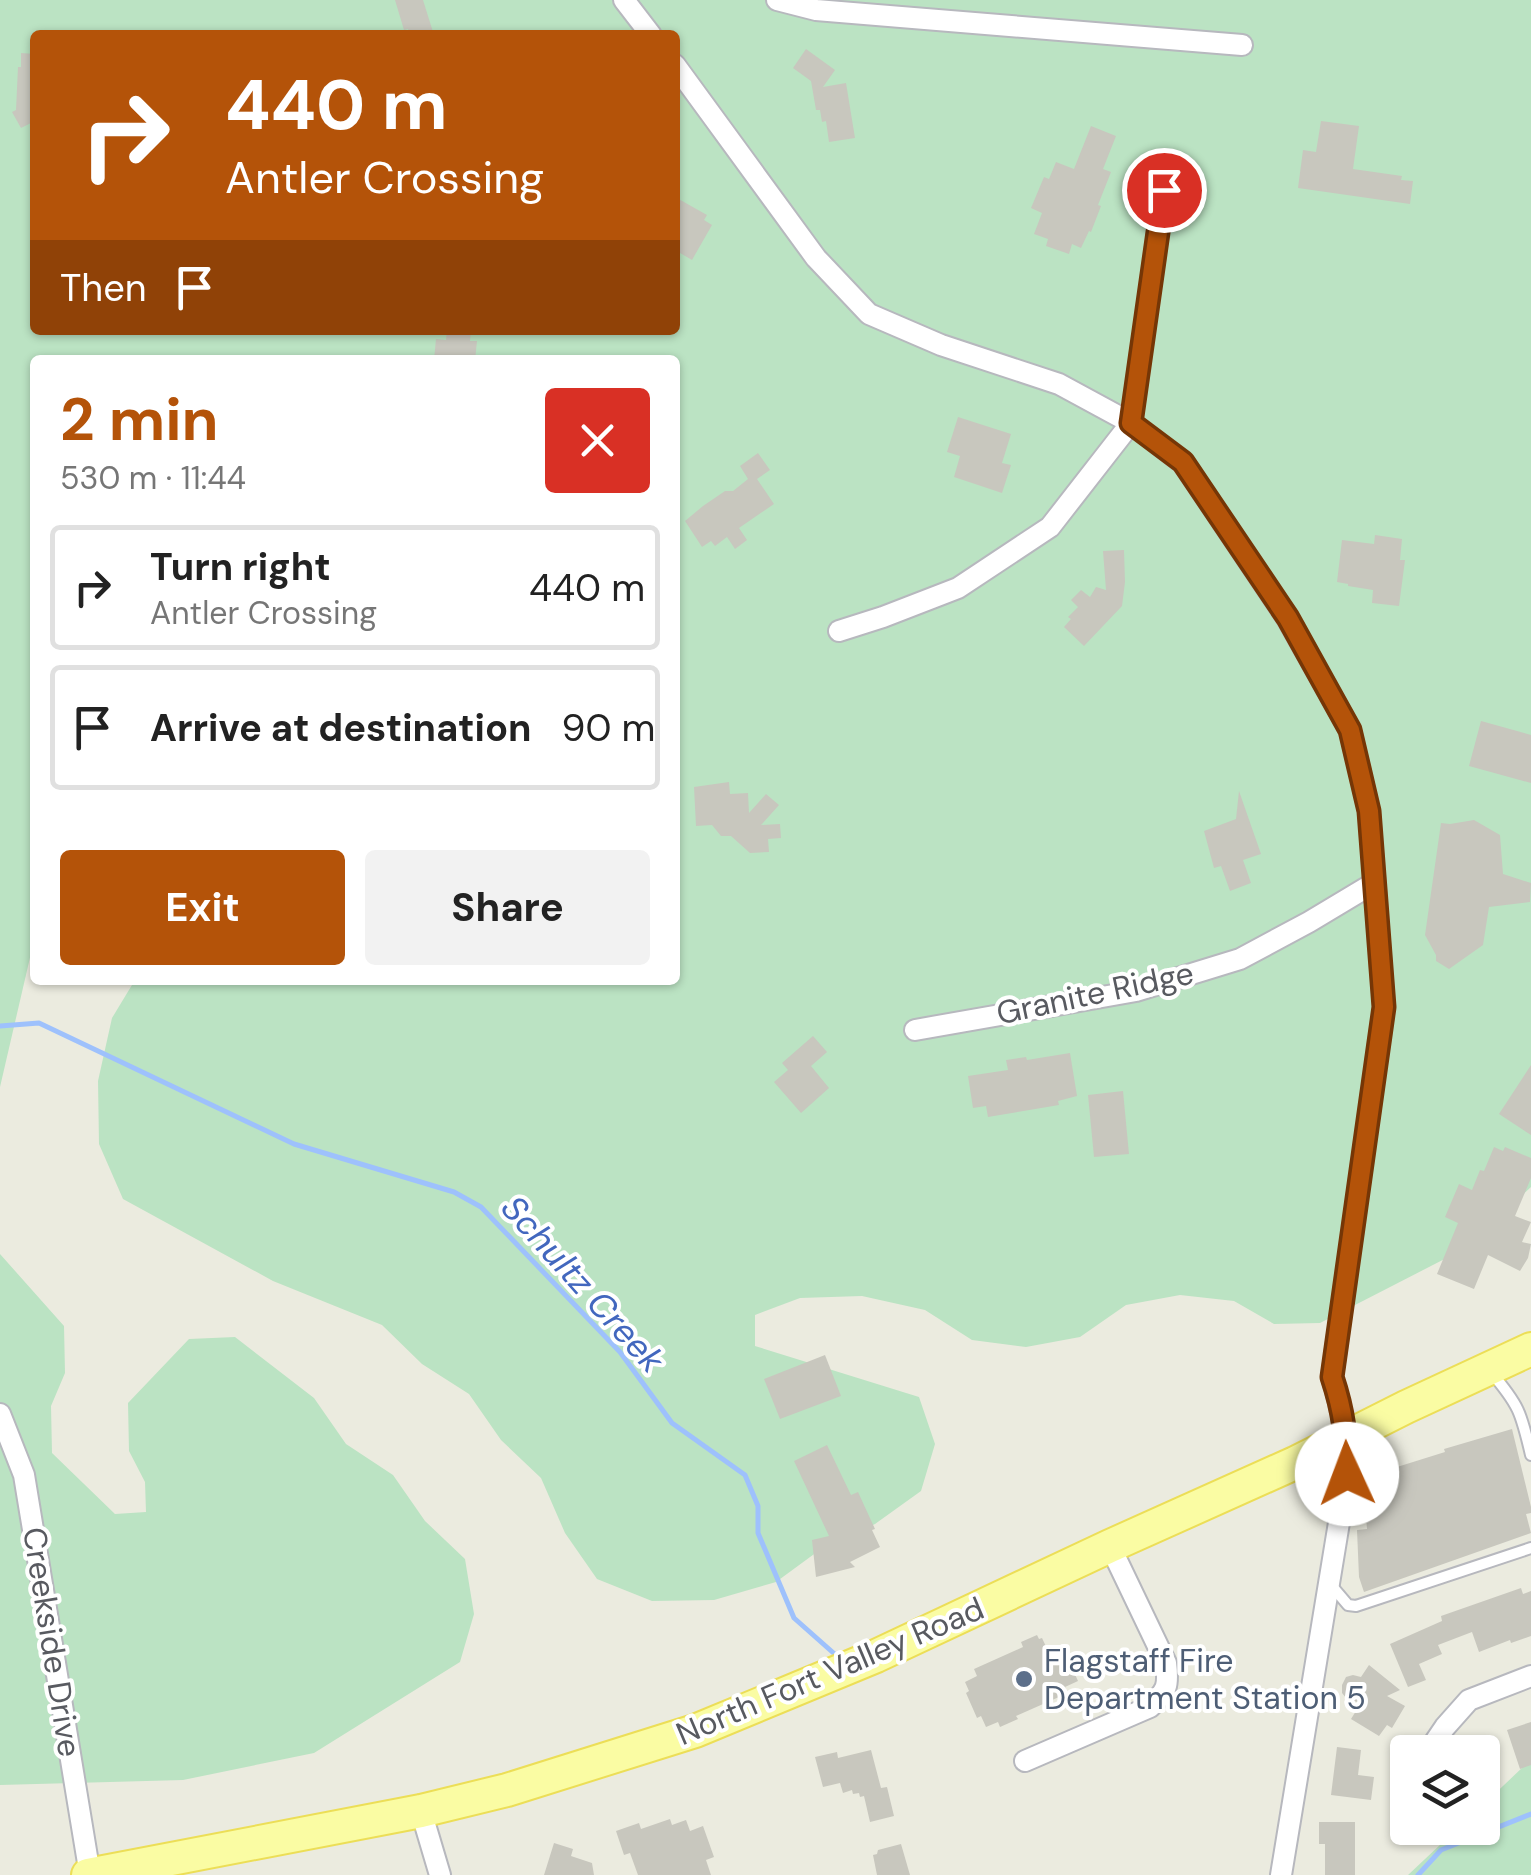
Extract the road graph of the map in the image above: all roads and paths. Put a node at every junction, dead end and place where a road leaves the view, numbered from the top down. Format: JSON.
{"nodes":[{"id":1,"x":777,"y":0,"type":"edge"},
{"id":2,"x":632,"y":3,"type":"edge"},
{"id":3,"x":649,"y":30,"type":"edge"},
{"id":4,"x":1242,"y":45,"type":"dead end"},
{"id":5,"x":680,"y":72,"type":"edge"},
{"id":6,"x":1164,"y":190,"type":"dead end"},
{"id":7,"x":1131,"y":423,"type":"junction"},
{"id":8,"x":839,"y":631,"type":"dead end"},
{"id":9,"x":1374,"y":883,"type":"junction"},
{"id":10,"x":916,"y":1030,"type":"dead end"},
{"id":11,"x":1531,"y":1350,"type":"edge"},
{"id":12,"x":1489,"y":1370,"type":"junction"},
{"id":13,"x":0,"y":1414,"type":"edge"},
{"id":14,"x":1347,"y":1437,"type":"junction"},
{"id":15,"x":1531,"y":1455,"type":"edge"},
{"id":16,"x":1110,"y":1546,"type":"junction"},
{"id":17,"x":1531,"y":1548,"type":"edge"},
{"id":18,"x":1330,"y":1583,"type":"junction"},
{"id":19,"x":1531,"y":1676,"type":"edge"},
{"id":20,"x":1440,"y":1735,"type":"edge"},
{"id":21,"x":1025,"y":1761,"type":"dead end"},
{"id":22,"x":421,"y":1811,"type":"junction"},
{"id":23,"x":89,"y":1875,"type":"edge"},
{"id":24,"x":440,"y":1875,"type":"edge"},
{"id":25,"x":1281,"y":1875,"type":"edge"}],
"edges":[{"from":1,"to":4,"type":"street"},
{"from":2,"to":3,"type":"street"},
{"from":5,"to":7,"type":"street"},
{"from":6,"to":7,"type":"street"},
{"from":7,"to":8,"type":"street"},
{"from":7,"to":9,"type":"street"},
{"from":9,"to":10,"type":"street","name":"Granite Ridge"},
{"from":9,"to":14,"type":"street"},
{"from":11,"to":12,"type":"main road","name":"North Fort Valley Road"},
{"from":12,"to":14,"type":"main road","name":"North Fort Valley Road"},
{"from":12,"to":15,"type":"lane"},
{"from":13,"to":23,"type":"street","name":"Creekside Drive"},
{"from":14,"to":16,"type":"main road","name":"North Fort Valley Road"},
{"from":14,"to":18,"type":"street"},
{"from":16,"to":21,"type":"street"},
{"from":16,"to":22,"type":"main road","name":"North Fort Valley Road"},
{"from":17,"to":18,"type":"lane"},
{"from":18,"to":25,"type":"street"},
{"from":19,"to":20,"type":"street"},
{"from":22,"to":23,"type":"main road","name":"North Fort Valley Road"},
{"from":22,"to":24,"type":"street"}]}
